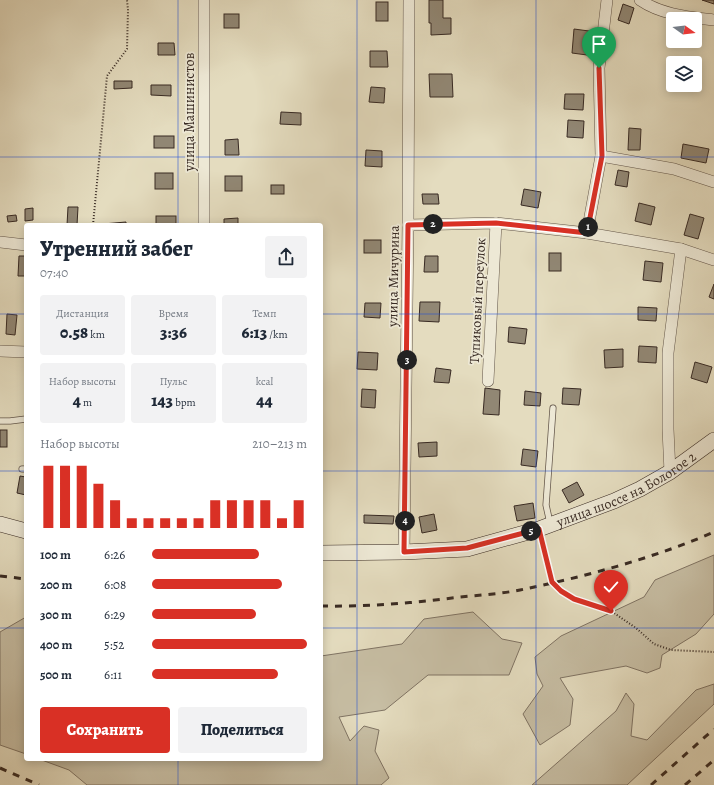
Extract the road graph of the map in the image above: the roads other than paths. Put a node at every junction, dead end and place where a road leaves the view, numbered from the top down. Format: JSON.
{"nodes":[{"id":1,"x":204,"y":0,"type":"edge"},
{"id":2,"x":409,"y":0,"type":"edge"},
{"id":3,"x":607,"y":0,"type":"edge"},
{"id":4,"x":640,"y":0,"type":"edge"},
{"id":5,"x":714,"y":20,"type":"edge"},
{"id":6,"x":602,"y":156,"type":"junction"},
{"id":7,"x":714,"y":182,"type":"edge"},
{"id":8,"x":204,"y":223,"type":"edge"},
{"id":9,"x":496,"y":223,"type":"junction"},
{"id":10,"x":408,"y":225,"type":"junction"},
{"id":11,"x":587,"y":233,"type":"junction"},
{"id":12,"x":0,"y":242,"type":"edge"},
{"id":13,"x":24,"y":245,"type":"edge"},
{"id":14,"x":681,"y":249,"type":"junction"},
{"id":15,"x":714,"y":260,"type":"edge"},
{"id":16,"x":0,"y":351,"type":"edge"},
{"id":17,"x":24,"y":352,"type":"edge"},
{"id":18,"x":488,"y":381,"type":"dead end"},
{"id":19,"x":553,"y":408,"type":"dead end"},
{"id":20,"x":24,"y":419,"type":"edge"},
{"id":21,"x":0,"y":420,"type":"edge"},
{"id":22,"x":714,"y":440,"type":"edge"},
{"id":23,"x":670,"y":472,"type":"junction"},
{"id":24,"x":0,"y":524,"type":"edge"},
{"id":25,"x":545,"y":528,"type":"junction"},
{"id":26,"x":24,"y":530,"type":"edge"},
{"id":27,"x":404,"y":552,"type":"junction"},
{"id":28,"x":323,"y":553,"type":"edge"}],
"edges":[{"from":1,"to":8,"type":"street","name":"улица Машинистов"},
{"from":2,"to":10,"type":"street","name":"улица Мичурина"},
{"from":3,"to":6,"type":"street"},
{"from":4,"to":5,"type":"street"},
{"from":6,"to":7,"type":"street"},
{"from":6,"to":11,"type":"street"},
{"from":9,"to":10,"type":"street"},
{"from":9,"to":11,"type":"street"},
{"from":9,"to":18,"type":"street","name":"Тупиковый переулок"},
{"from":10,"to":27,"type":"street","name":"улица Мичурина"},
{"from":11,"to":14,"type":"street"},
{"from":12,"to":13,"type":"street"},
{"from":14,"to":15,"type":"street"},
{"from":14,"to":23,"type":"street"},
{"from":16,"to":17,"type":"street"},
{"from":19,"to":25,"type":"lane"},
{"from":20,"to":21,"type":"lane"},
{"from":22,"to":23,"type":"street","name":"улица шоссе на Бологое 2"},
{"from":23,"to":25,"type":"street","name":"улица шоссе на Бологое 2"},
{"from":24,"to":26,"type":"street"},
{"from":25,"to":27,"type":"street","name":"улица шоссе на Бологое 2"},
{"from":27,"to":28,"type":"street","name":"улица шоссе на Бологое 2"}]}
